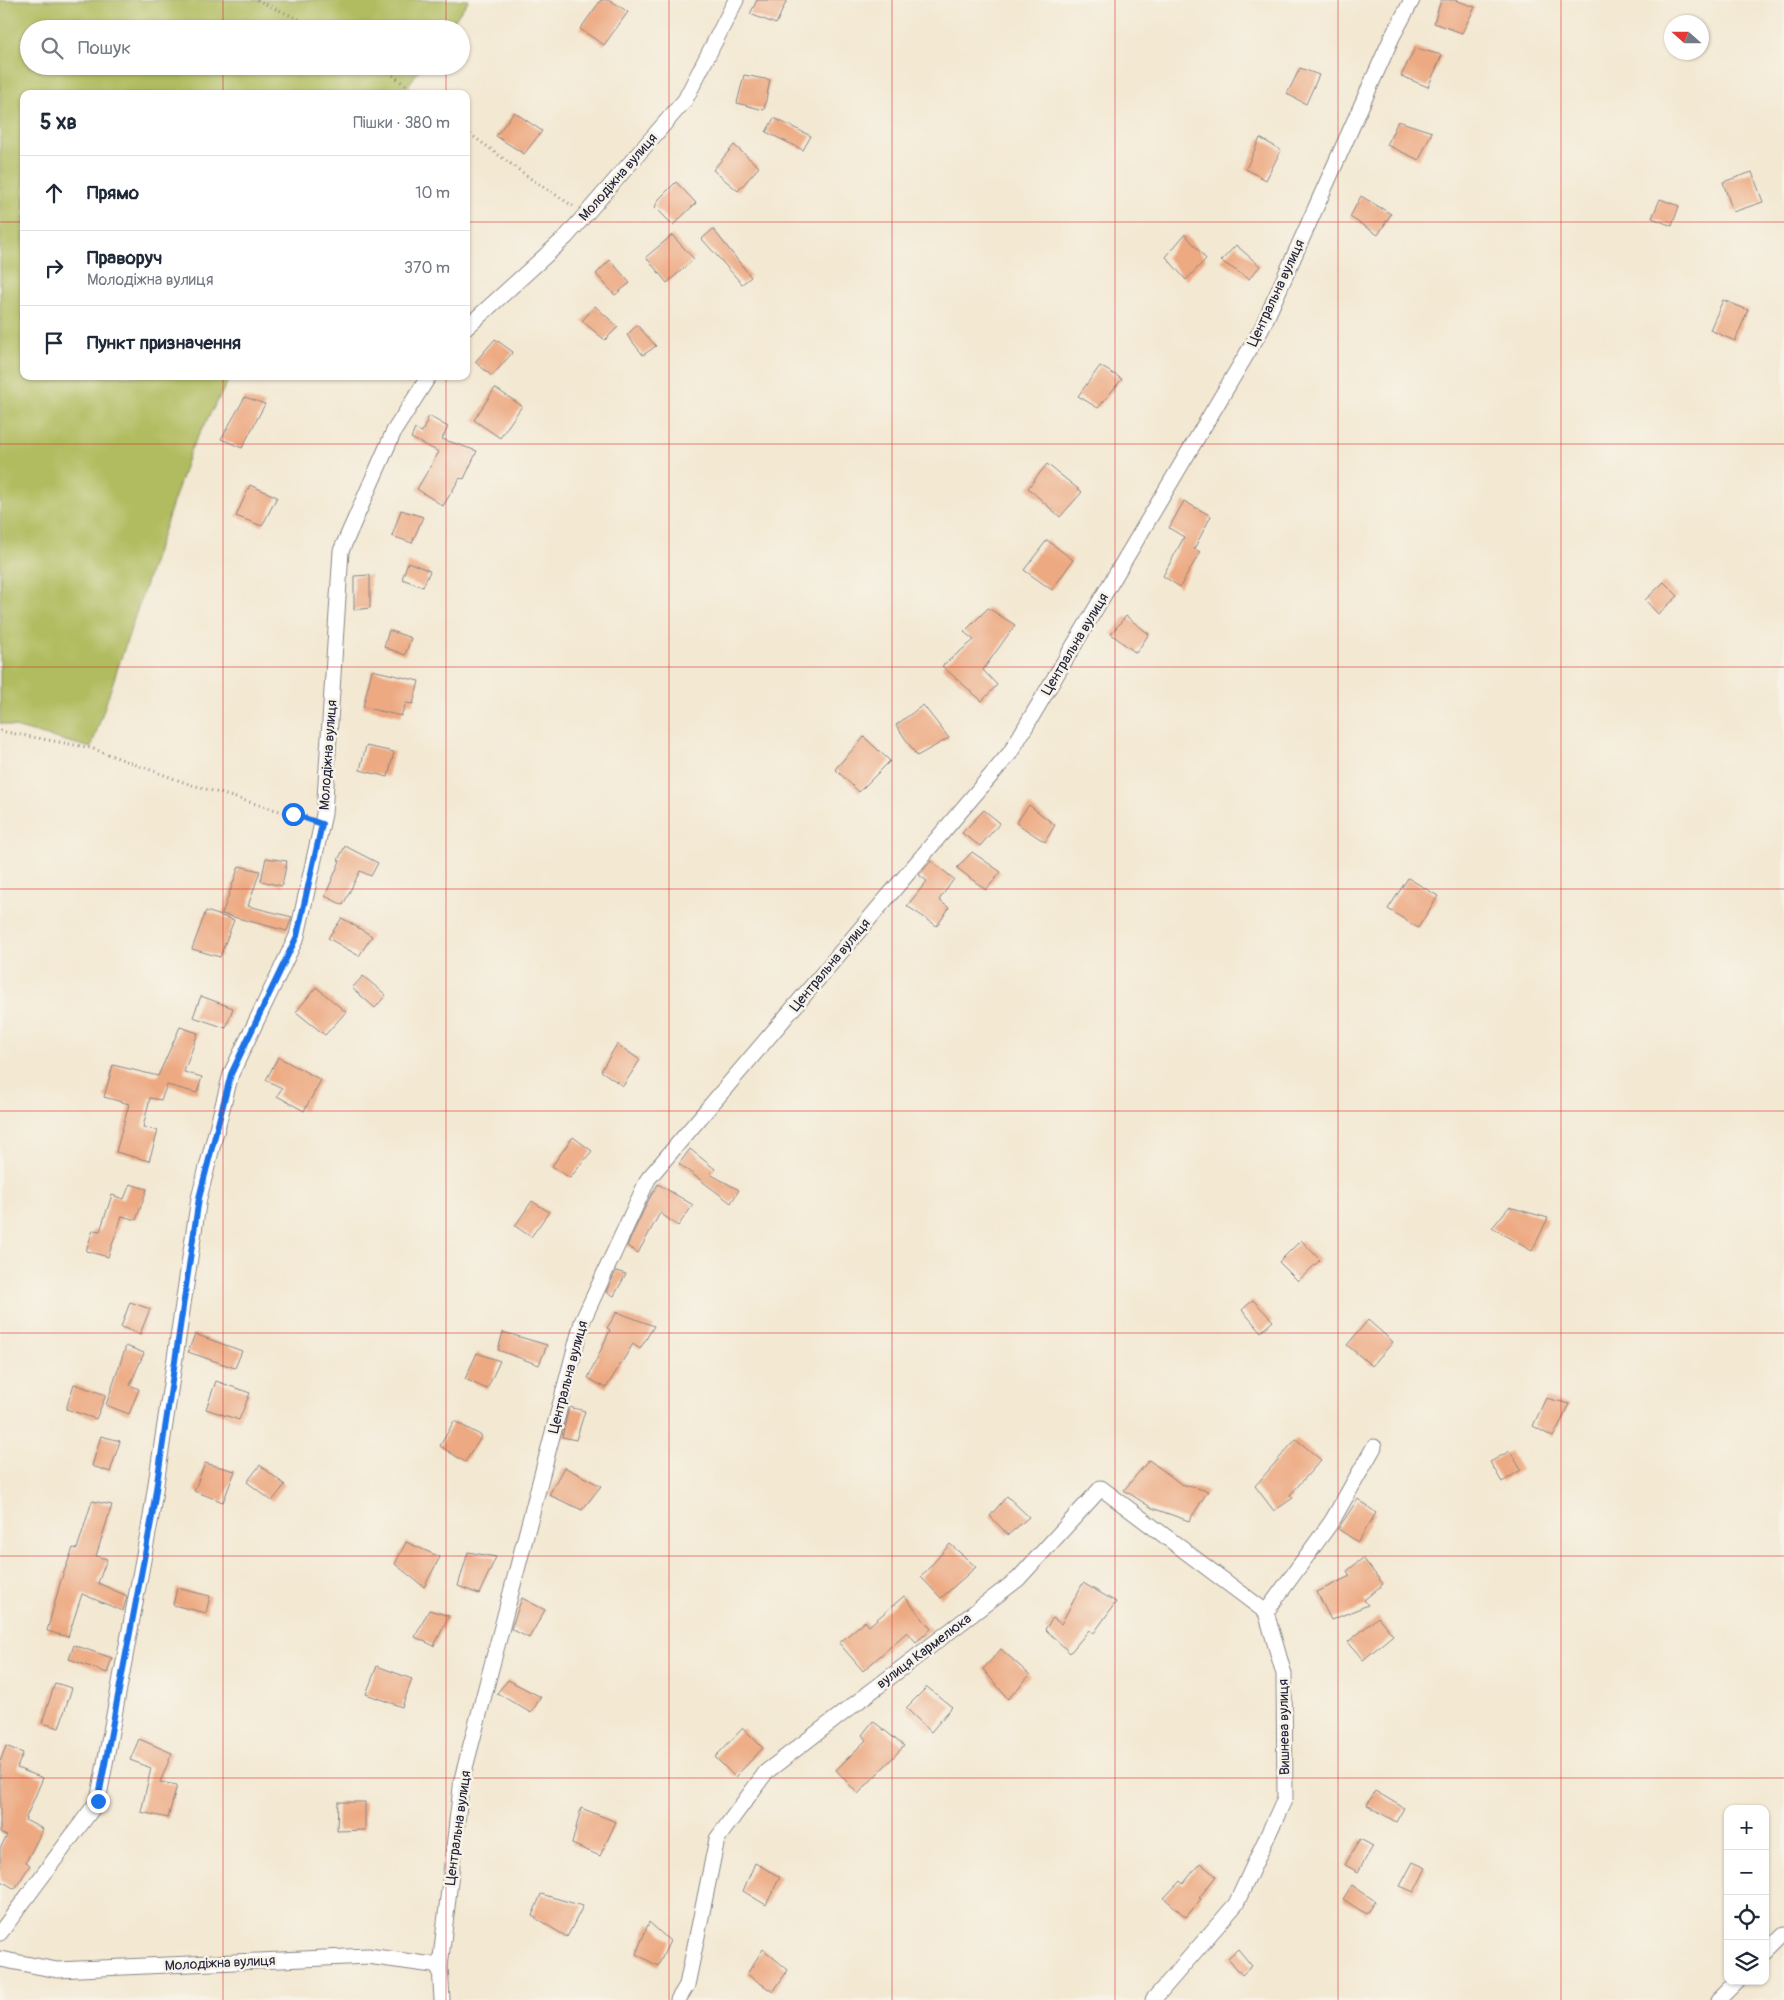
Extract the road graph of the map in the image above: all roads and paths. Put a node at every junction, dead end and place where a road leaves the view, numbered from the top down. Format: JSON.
{"nodes":[{"id":1,"x":257,"y":0,"type":"edge"},
{"id":2,"x":736,"y":0,"type":"edge"},
{"id":3,"x":1412,"y":0,"type":"edge"},
{"id":4,"x":300,"y":20,"type":"edge"},
{"id":5,"x":393,"y":75,"type":"edge"},
{"id":6,"x":412,"y":90,"type":"edge"},
{"id":7,"x":470,"y":134,"type":"edge"},
{"id":8,"x":586,"y":214,"type":"junction"},
{"id":9,"x":470,"y":324,"type":"edge"},
{"id":10,"x":427,"y":380,"type":"edge"},
{"id":11,"x":0,"y":731,"type":"edge"},
{"id":12,"x":322,"y":824,"type":"junction"},
{"id":13,"x":1374,"y":1447,"type":"dead end"},
{"id":14,"x":1266,"y":1612,"type":"junction"},
{"id":15,"x":0,"y":1933,"type":"edge"},
{"id":16,"x":1784,"y":1934,"type":"edge"},
{"id":17,"x":1769,"y":1949,"type":"edge"},
{"id":18,"x":0,"y":1959,"type":"edge"},
{"id":19,"x":440,"y":1966,"type":"junction"},
{"id":20,"x":1733,"y":1985,"type":"edge"},
{"id":21,"x":442,"y":2000,"type":"edge"},
{"id":22,"x":678,"y":2000,"type":"edge"},
{"id":23,"x":1153,"y":2000,"type":"edge"},
{"id":24,"x":1718,"y":2000,"type":"edge"}],
"edges":[{"from":1,"to":4,"type":"path"},
{"from":2,"to":8,"type":"street","name":"Молодіжна вулиця"},
{"from":3,"to":19,"type":"street","name":"Центральна вулиця"},
{"from":5,"to":6,"type":"path"},
{"from":7,"to":8,"type":"path"},
{"from":8,"to":9,"type":"street","name":"Молодіжна вулиця"},
{"from":10,"to":12,"type":"street","name":"Молодіжна вулиця"},
{"from":11,"to":12,"type":"path"},
{"from":12,"to":15,"type":"street","name":"Молодіжна вулиця"},
{"from":13,"to":14,"type":"street"},
{"from":14,"to":22,"type":"street","name":"вулиця Кармелюка"},
{"from":14,"to":23,"type":"street","name":"Вишнева вулиця"},
{"from":16,"to":17,"type":"street"},
{"from":18,"to":19,"type":"street","name":"Молодіжна вулиця"},
{"from":19,"to":21,"type":"street","name":"Центральна вулиця"},
{"from":20,"to":24,"type":"street"}]}
